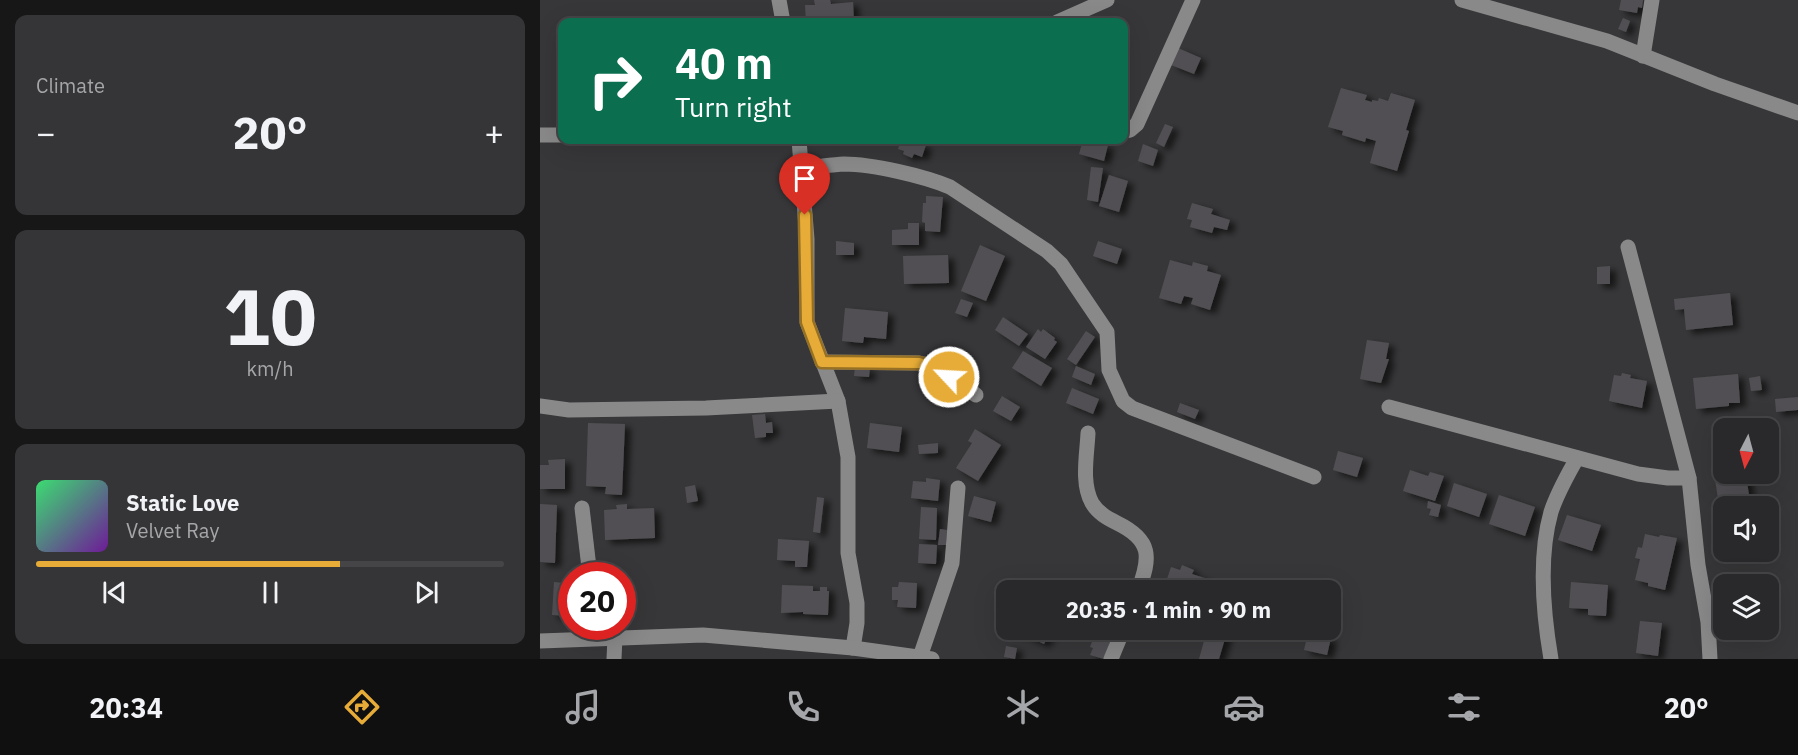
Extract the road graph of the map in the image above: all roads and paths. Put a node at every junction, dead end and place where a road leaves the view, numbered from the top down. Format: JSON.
{"nodes":[{"id":1,"x":779,"y":0,"type":"edge"},
{"id":2,"x":1106,"y":0,"type":"edge"},
{"id":3,"x":1193,"y":0,"type":"edge"},
{"id":4,"x":1461,"y":0,"type":"edge"},
{"id":5,"x":1652,"y":0,"type":"edge"},
{"id":6,"x":1491,"y":4,"type":"edge"},
{"id":7,"x":782,"y":18,"type":"edge"},
{"id":8,"x":1066,"y":18,"type":"edge"},
{"id":9,"x":1643,"y":56,"type":"junction"},
{"id":10,"x":1798,"y":113,"type":"edge"},
{"id":11,"x":1128,"y":129,"type":"edge"},
{"id":12,"x":540,"y":135,"type":"edge"},
{"id":13,"x":558,"y":135,"type":"edge"},
{"id":14,"x":799,"y":144,"type":"edge"},
{"id":15,"x":802,"y":168,"type":"junction"},
{"id":16,"x":1628,"y":246,"type":"dead end"},
{"id":17,"x":822,"y":362,"type":"junction"},
{"id":18,"x":976,"y":395,"type":"dead end"},
{"id":19,"x":838,"y":401,"type":"junction"},
{"id":20,"x":540,"y":406,"type":"edge"},
{"id":21,"x":1389,"y":407,"type":"dead end"},
{"id":22,"x":1088,"y":433,"type":"dead end"},
{"id":23,"x":1577,"y":458,"type":"junction"},
{"id":24,"x":1314,"y":477,"type":"dead end"},
{"id":25,"x":1689,"y":478,"type":"junction"},
{"id":26,"x":958,"y":488,"type":"dead end"},
{"id":27,"x":582,"y":508,"type":"dead end"},
{"id":28,"x":588,"y":562,"type":"edge"},
{"id":29,"x":1141,"y":580,"type":"edge"},
{"id":30,"x":636,"y":637,"type":"edge"},
{"id":31,"x":558,"y":638,"type":"edge"},
{"id":32,"x":615,"y":640,"type":"edge"},
{"id":33,"x":1119,"y":640,"type":"edge"},
{"id":34,"x":540,"y":641,"type":"edge"},
{"id":35,"x":854,"y":648,"type":"junction"},
{"id":36,"x":876,"y":655,"type":"edge"},
{"id":37,"x":926,"y":658,"type":"edge"},
{"id":38,"x":614,"y":659,"type":"edge"},
{"id":39,"x":1111,"y":659,"type":"edge"},
{"id":40,"x":1551,"y":659,"type":"edge"},
{"id":41,"x":1710,"y":659,"type":"edge"}],
"edges":[{"from":1,"to":7,"type":"street"},
{"from":2,"to":8,"type":"street"},
{"from":3,"to":11,"type":"street"},
{"from":4,"to":6,"type":"street"},
{"from":5,"to":9,"type":"street"},
{"from":6,"to":9,"type":"street"},
{"from":9,"to":10,"type":"street"},
{"from":12,"to":13,"type":"street"},
{"from":14,"to":15,"type":"street"},
{"from":15,"to":17,"type":"street"},
{"from":15,"to":24,"type":"street"},
{"from":16,"to":25,"type":"street"},
{"from":17,"to":18,"type":"street"},
{"from":17,"to":19,"type":"street"},
{"from":19,"to":20,"type":"street"},
{"from":19,"to":35,"type":"street"},
{"from":21,"to":23,"type":"street"},
{"from":22,"to":29,"type":"street"},
{"from":23,"to":25,"type":"street"},
{"from":23,"to":40,"type":"street"},
{"from":25,"to":41,"type":"street"},
{"from":26,"to":37,"type":"street"},
{"from":27,"to":28,"type":"street"},
{"from":30,"to":35,"type":"street"},
{"from":31,"to":34,"type":"street"},
{"from":32,"to":38,"type":"street"},
{"from":33,"to":39,"type":"street"},
{"from":35,"to":36,"type":"street"},
{"from":36,"to":37,"type":"street"}]}
